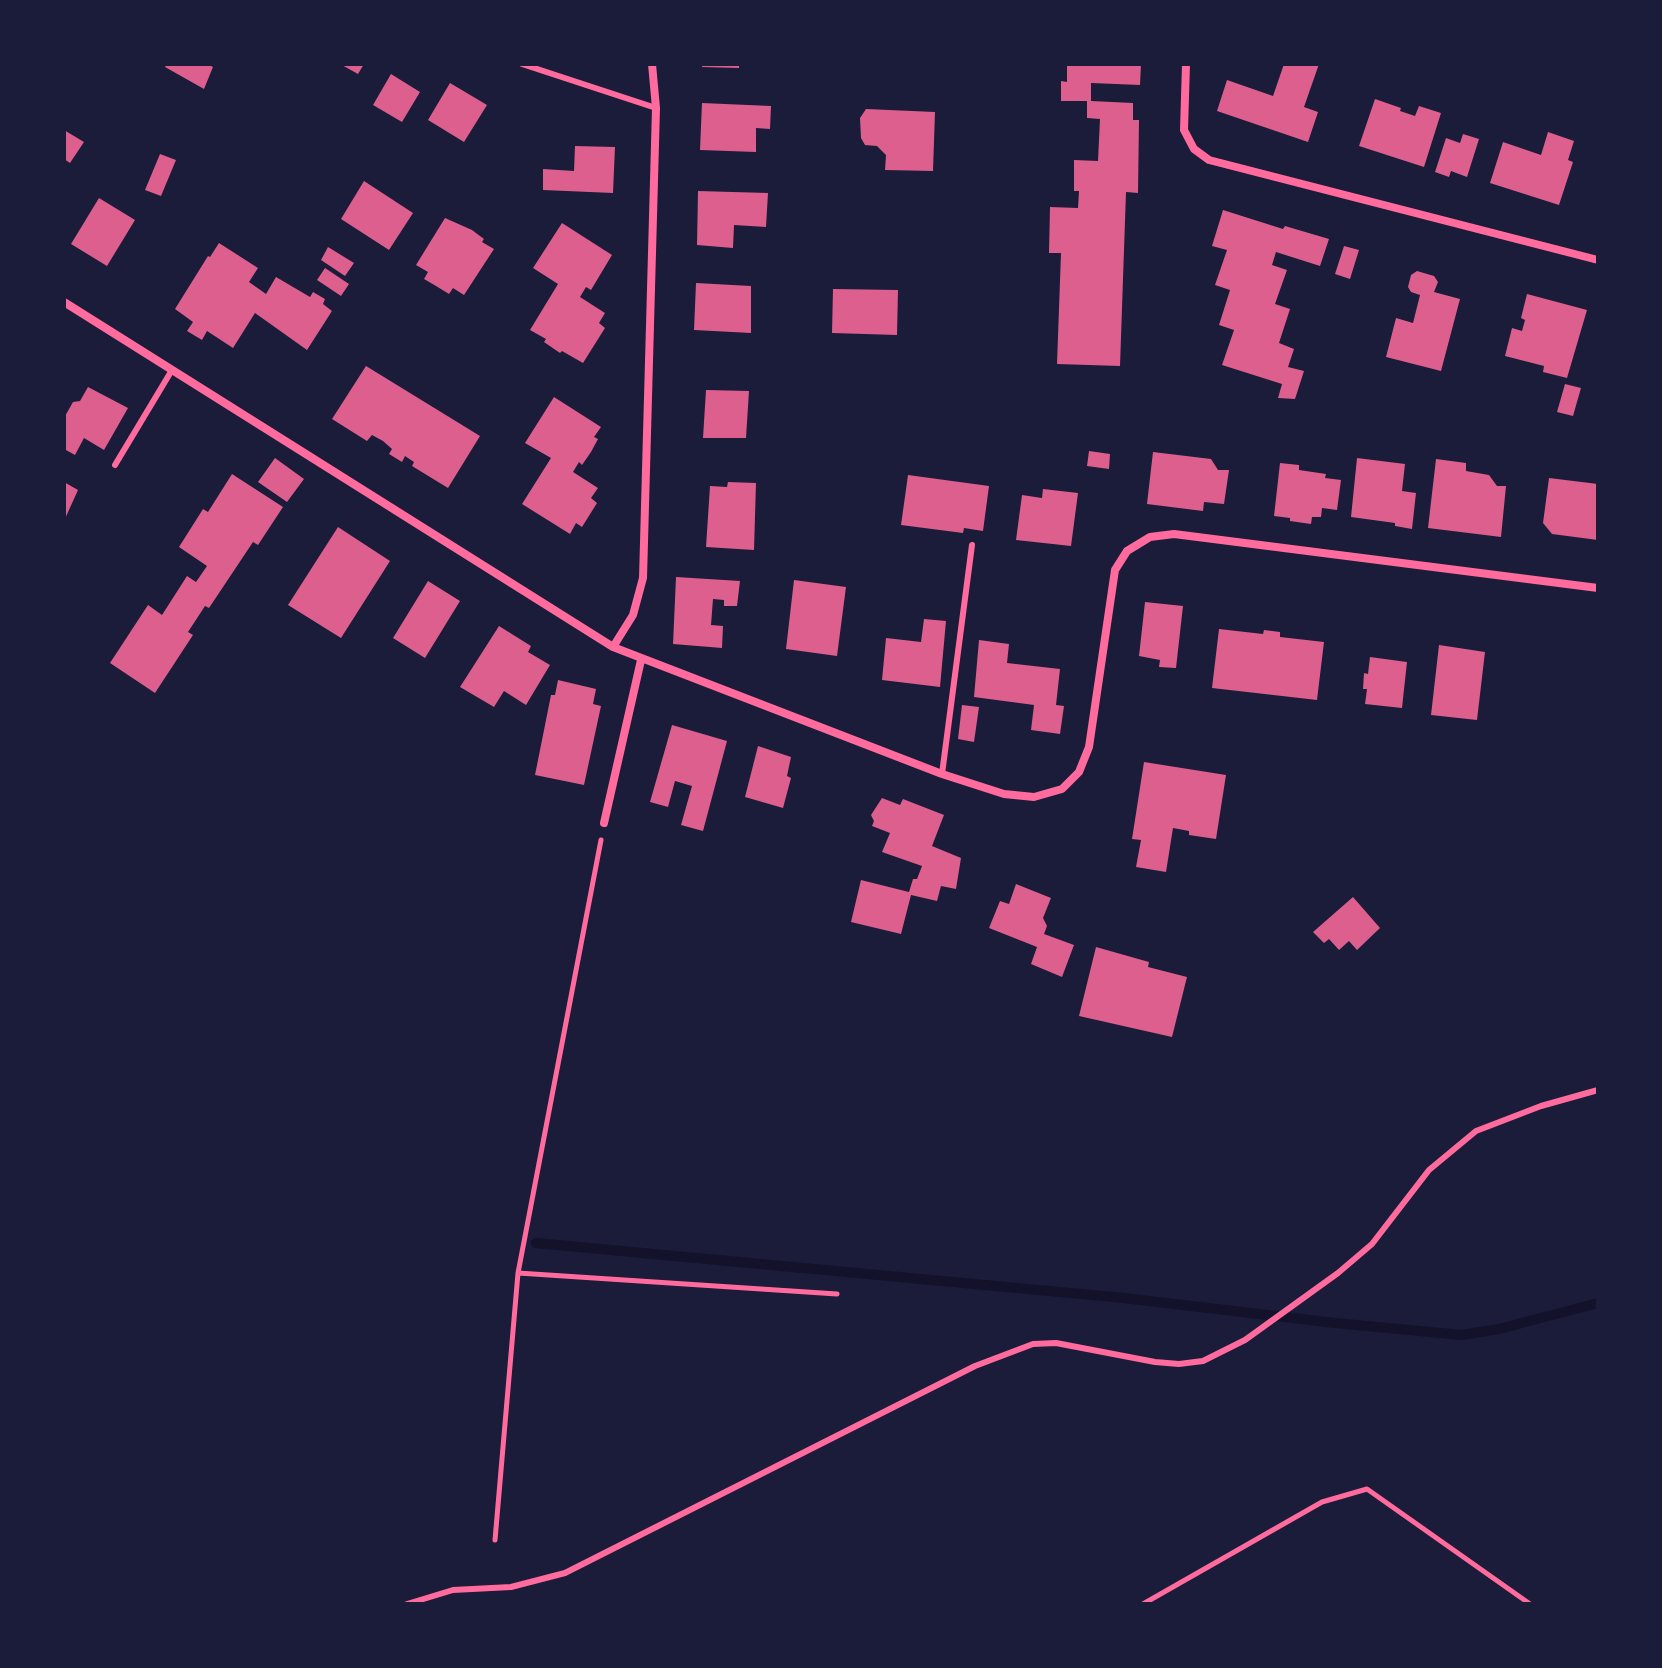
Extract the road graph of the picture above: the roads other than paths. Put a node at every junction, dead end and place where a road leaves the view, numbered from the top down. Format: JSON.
{"nodes":[{"id":1,"x":522,"y":64,"type":"edge"},
{"id":2,"x":652,"y":64,"type":"edge"},
{"id":3,"x":1186,"y":64,"type":"edge"},
{"id":4,"x":656,"y":108,"type":"junction"},
{"id":5,"x":1598,"y":260,"type":"edge"},
{"id":6,"x":64,"y":302,"type":"edge"},
{"id":7,"x":172,"y":370,"type":"junction"},
{"id":8,"x":115,"y":465,"type":"dead end"},
{"id":9,"x":972,"y":545,"type":"dead end"},
{"id":10,"x":1598,"y":588,"type":"edge"},
{"id":11,"x":613,"y":647,"type":"junction"},
{"id":12,"x":641,"y":660,"type":"junction"},
{"id":13,"x":942,"y":774,"type":"junction"},
{"id":14,"x":604,"y":823,"type":"road end"},
{"id":15,"x":1598,"y":1090,"type":"edge"},
{"id":16,"x":407,"y":1604,"type":"edge"}],
"edges":[{"from":1,"to":4,"type":"lane"},
{"from":2,"to":4,"type":"street"},
{"from":3,"to":5,"type":"street"},
{"from":4,"to":11,"type":"street"},
{"from":6,"to":7,"type":"street"},
{"from":7,"to":8,"type":"lane"},
{"from":7,"to":11,"type":"street"},
{"from":9,"to":13,"type":"lane"},
{"from":10,"to":13,"type":"street"},
{"from":11,"to":12,"type":"street"},
{"from":12,"to":13,"type":"street"},
{"from":12,"to":14,"type":"street"},
{"from":15,"to":16,"type":"lane"}]}
